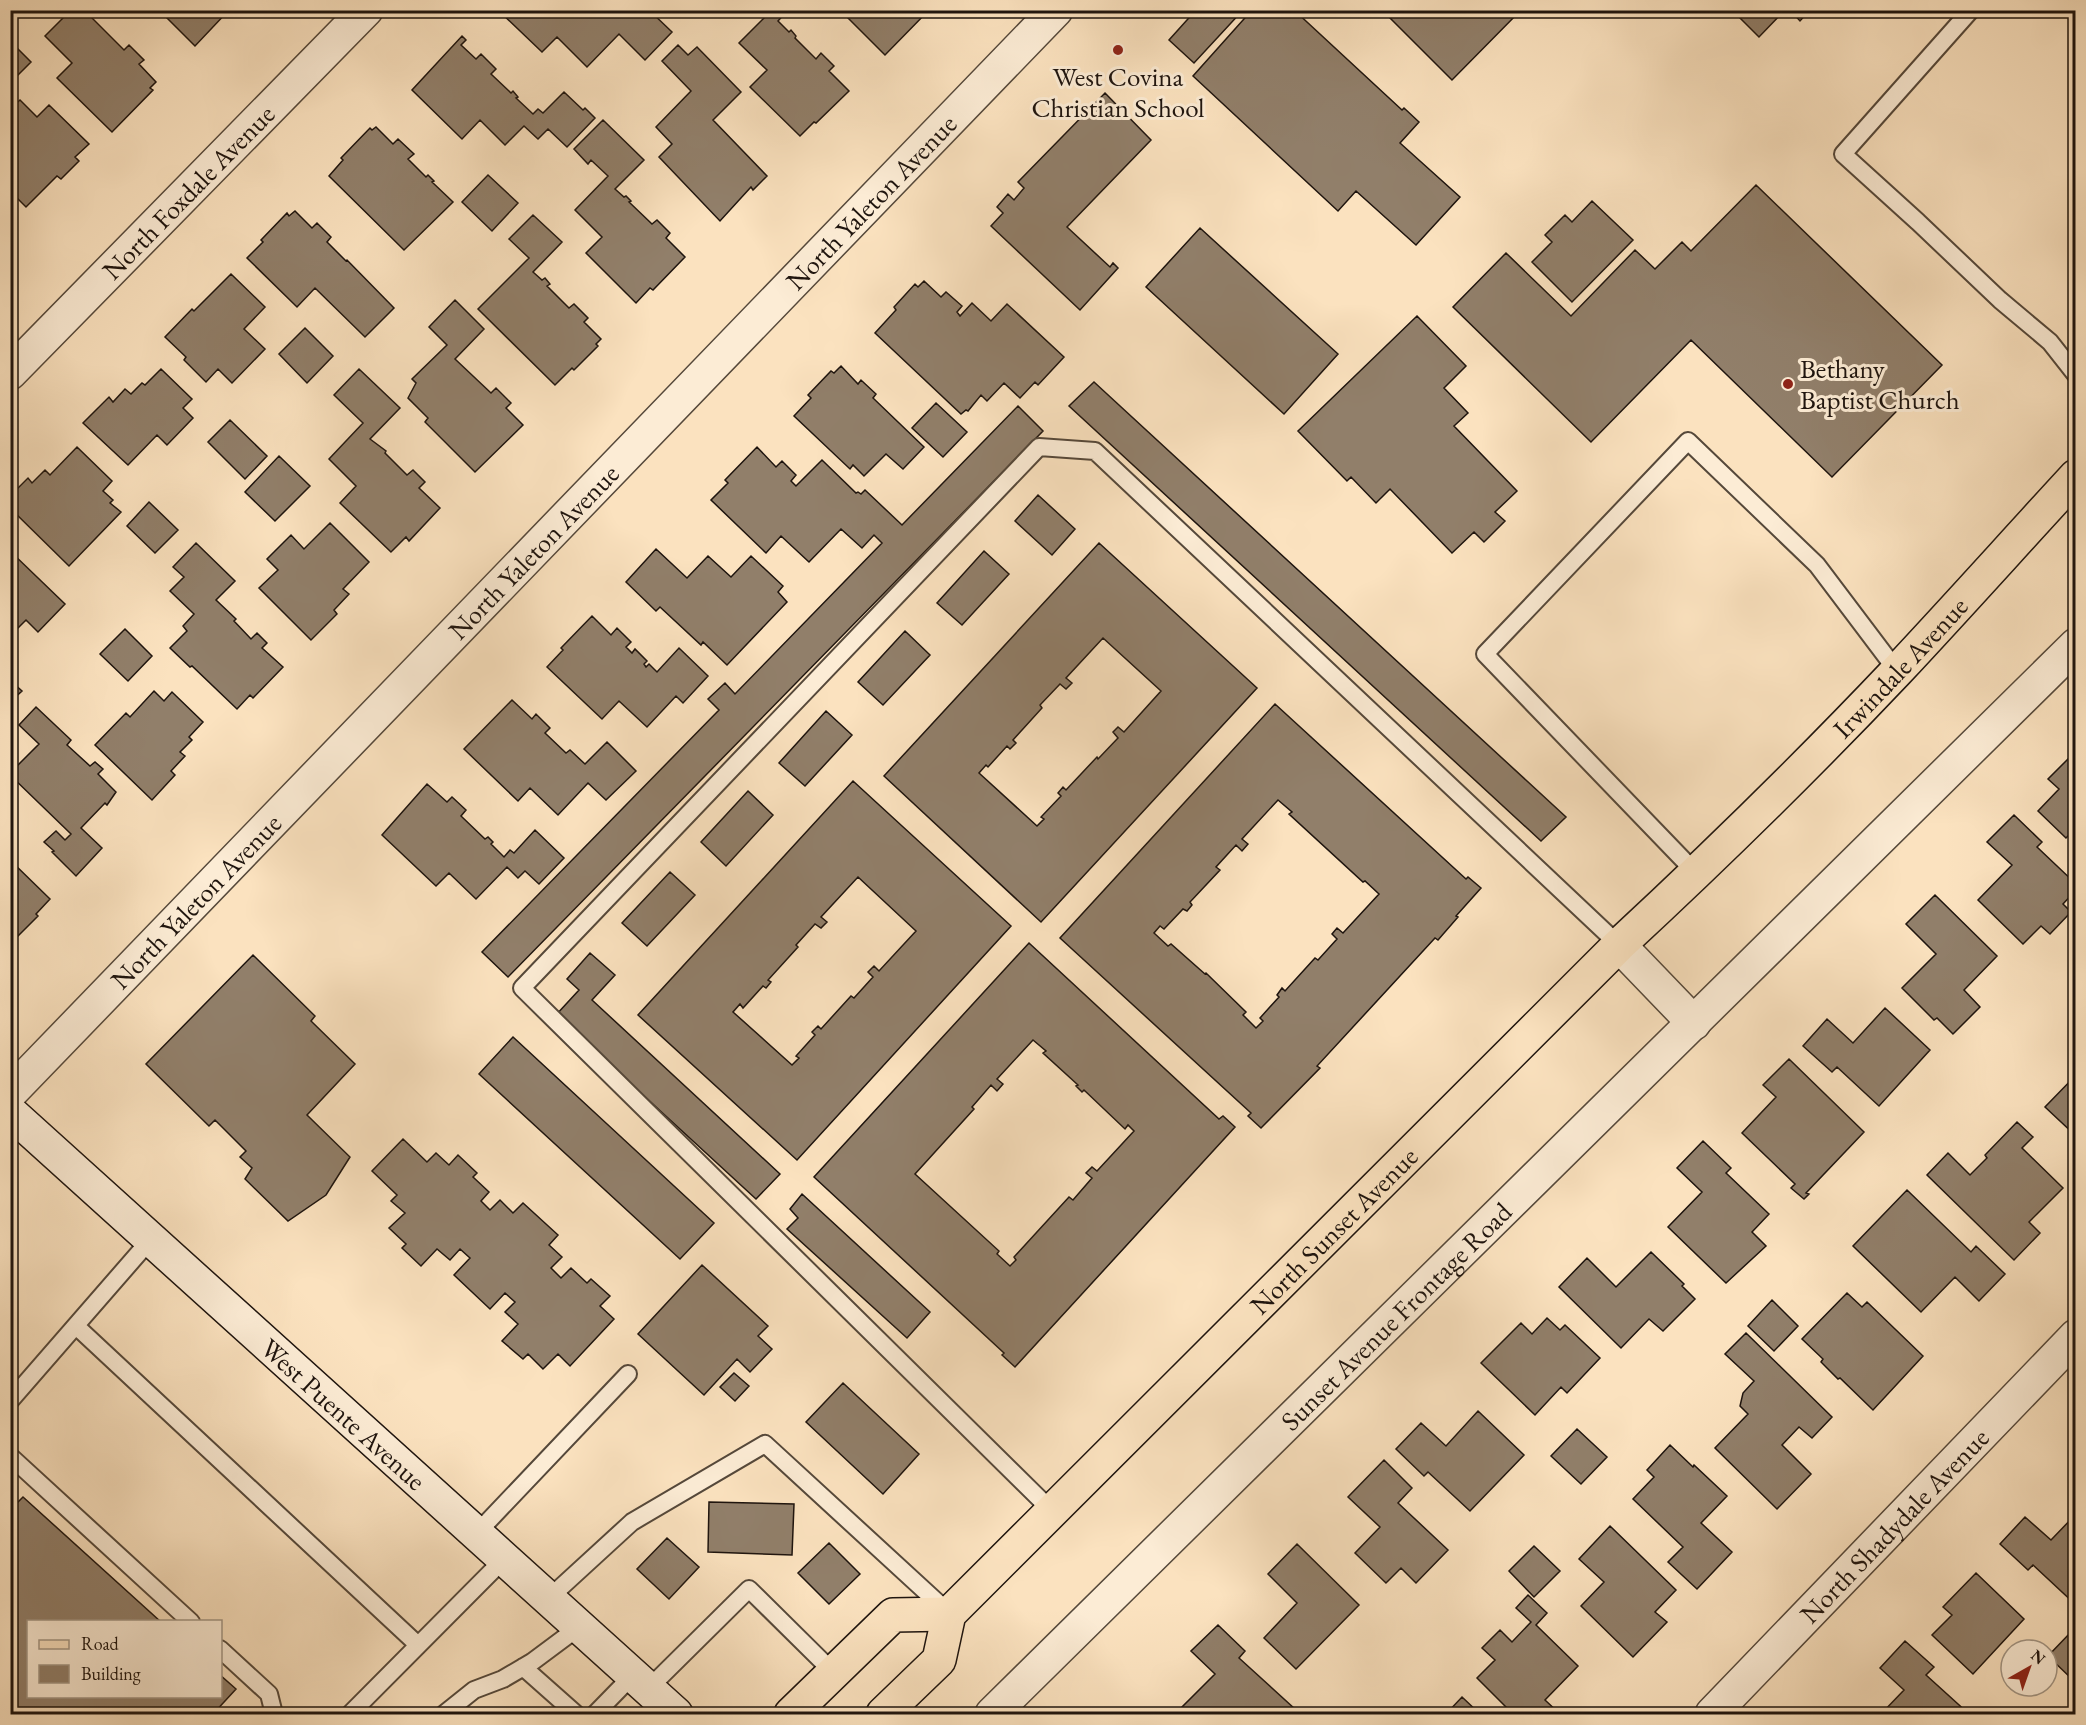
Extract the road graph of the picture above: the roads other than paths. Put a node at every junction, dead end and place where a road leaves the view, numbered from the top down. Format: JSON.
{"nodes":[{"id":1,"x":366,"y":10,"type":"edge"},
{"id":2,"x":1056,"y":10,"type":"edge"},
{"id":3,"x":1971,"y":10,"type":"edge"},
{"id":4,"x":10,"y":373,"type":"edge"},
{"id":5,"x":2076,"y":375,"type":"edge"},
{"id":6,"x":2076,"y":476,"type":"edge"},
{"id":7,"x":2076,"y":645,"type":"edge"},
{"id":8,"x":1897,"y":671,"type":"junction"},
{"id":9,"x":1707,"y":862,"type":"junction"},
{"id":10,"x":1619,"y":945,"type":"junction"},
{"id":11,"x":1694,"y":1023,"type":"junction"},
{"id":12,"x":10,"y":1093,"type":"edge"},
{"id":13,"x":10,"y":1113,"type":"edge"},
{"id":14,"x":151,"y":1239,"type":"junction"},
{"id":15,"x":76,"y":1326,"type":"junction"},
{"id":16,"x":2076,"y":1336,"type":"edge"},
{"id":17,"x":628,"y":1374,"type":"dead end"},
{"id":18,"x":10,"y":1401,"type":"edge"},
{"id":19,"x":10,"y":1456,"type":"edge"},
{"id":20,"x":1052,"y":1511,"type":"junction"},
{"id":21,"x":476,"y":1534,"type":"junction"},
{"id":22,"x":504,"y":1559,"type":"junction"},
{"id":23,"x":548,"y":1599,"type":"junction"},
{"id":24,"x":949,"y":1614,"type":"junction"},
{"id":25,"x":189,"y":1620,"type":"edge"},
{"id":26,"x":579,"y":1627,"type":"junction"},
{"id":27,"x":418,"y":1645,"type":"junction"},
{"id":28,"x":222,"y":1651,"type":"edge"},
{"id":29,"x":523,"y":1667,"type":"junction"},
{"id":30,"x":833,"y":1672,"type":"junction"},
{"id":31,"x":640,"y":1682,"type":"junction"},
{"id":32,"x":274,"y":1714,"type":"edge"},
{"id":33,"x":350,"y":1714,"type":"edge"},
{"id":34,"x":444,"y":1714,"type":"edge"},
{"id":35,"x":576,"y":1714,"type":"edge"},
{"id":36,"x":595,"y":1714,"type":"edge"},
{"id":37,"x":676,"y":1714,"type":"edge"},
{"id":38,"x":791,"y":1714,"type":"edge"},
{"id":39,"x":883,"y":1714,"type":"edge"},
{"id":40,"x":992,"y":1714,"type":"edge"},
{"id":41,"x":1712,"y":1714,"type":"edge"}],
"edges":[{"from":1,"to":4,"type":"street","name":"North Foxdale Avenue"},
{"from":2,"to":12,"type":"street","name":"North Yaleton Avenue"},
{"from":3,"to":5,"type":"lane"},
{"from":6,"to":8,"type":"main road","name":"Irwindale Avenue"},
{"from":7,"to":11,"type":"street","name":"Sunset Avenue Frontage Road"},
{"from":8,"to":9,"type":"main road","name":"Irwindale Avenue"},
{"from":8,"to":9,"type":"lane"},
{"from":9,"to":10,"type":"main road","name":"North Sunset Avenue"},
{"from":10,"to":11,"type":"street"},
{"from":10,"to":20,"type":"main road","name":"North Sunset Avenue"},
{"from":10,"to":20,"type":"lane"},
{"from":11,"to":40,"type":"street","name":"Sunset Avenue Frontage Road"},
{"from":13,"to":14,"type":"street","name":"West Puente Avenue"},
{"from":14,"to":15,"type":"lane"},
{"from":14,"to":21,"type":"street","name":"West Puente Avenue"},
{"from":15,"to":18,"type":"lane"},
{"from":15,"to":27,"type":"lane"},
{"from":16,"to":41,"type":"street","name":"North Shadydale Avenue"},
{"from":17,"to":21,"type":"lane"},
{"from":19,"to":25,"type":"lane"},
{"from":20,"to":24,"type":"main road","name":"North Sunset Avenue"},
{"from":21,"to":22,"type":"street","name":"West Puente Avenue"},
{"from":22,"to":23,"type":"street","name":"West Puente Avenue"},
{"from":22,"to":27,"type":"lane"},
{"from":23,"to":24,"type":"lane"},
{"from":23,"to":26,"type":"street","name":"West Puente Avenue"},
{"from":24,"to":30,"type":"main road"},
{"from":24,"to":39,"type":"main road"},
{"from":26,"to":29,"type":"lane"},
{"from":26,"to":31,"type":"street","name":"West Puente Avenue"},
{"from":27,"to":33,"type":"lane"},
{"from":28,"to":32,"type":"lane"},
{"from":29,"to":34,"type":"lane"},
{"from":29,"to":35,"type":"lane"},
{"from":30,"to":31,"type":"lane"},
{"from":30,"to":38,"type":"main road"},
{"from":31,"to":36,"type":"lane"},
{"from":31,"to":37,"type":"street","name":"West Puente Avenue"}]}
